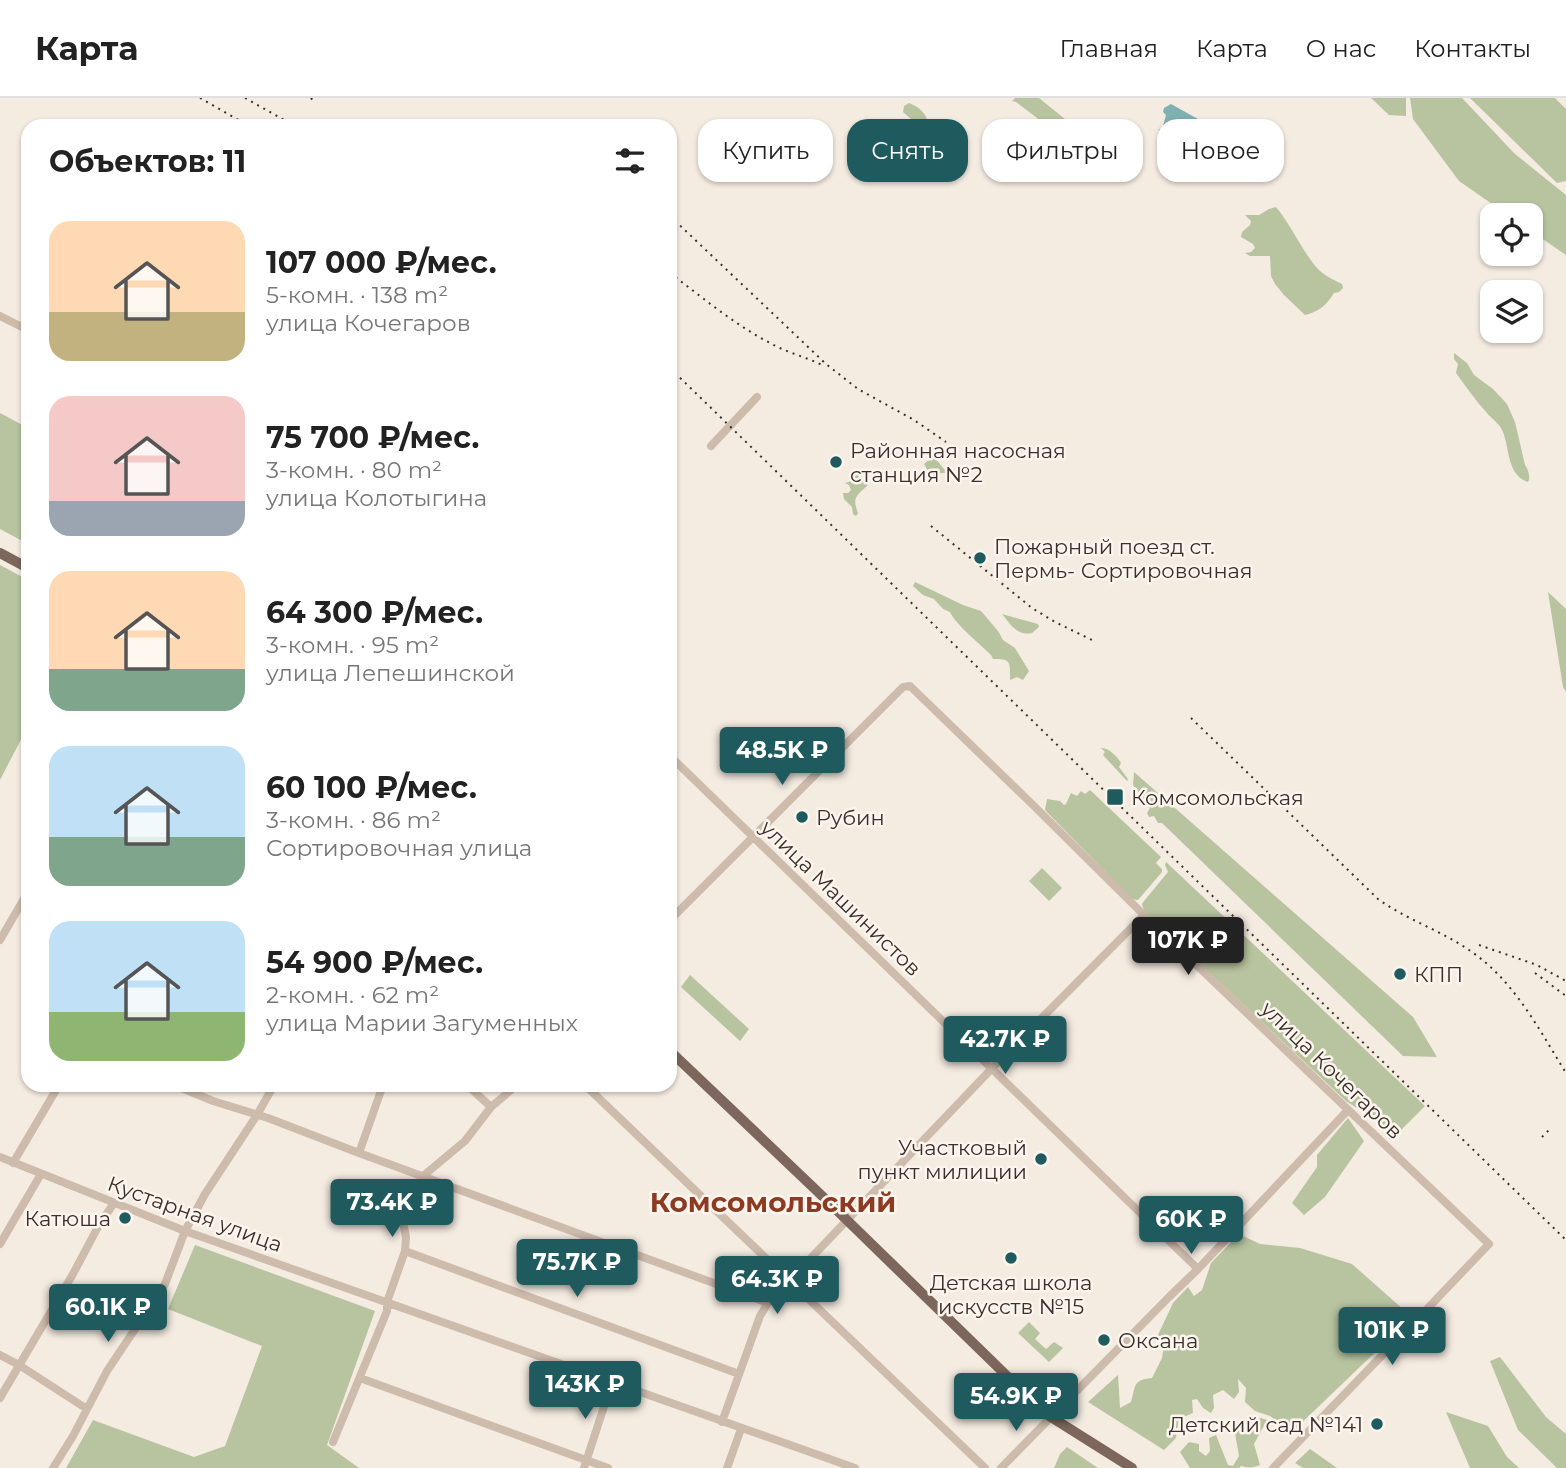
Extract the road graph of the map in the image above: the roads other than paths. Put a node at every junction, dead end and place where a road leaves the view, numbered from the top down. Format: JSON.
{"nodes":[{"id":1,"x":0,"y":316,"type":"edge"},
{"id":2,"x":21,"y":326,"type":"edge"},
{"id":3,"x":757,"y":397,"type":"dead end"},
{"id":4,"x":711,"y":446,"type":"dead end"},
{"id":5,"x":0,"y":553,"type":"edge"},
{"id":6,"x":21,"y":564,"type":"edge"},
{"id":7,"x":677,"y":763,"type":"edge"},
{"id":8,"x":752,"y":837,"type":"junction"},
{"id":9,"x":21,"y":904,"type":"edge"},
{"id":10,"x":677,"y":913,"type":"edge"},
{"id":11,"x":1144,"y":915,"type":"junction"},
{"id":12,"x":0,"y":940,"type":"edge"},
{"id":13,"x":677,"y":1058,"type":"edge"},
{"id":14,"x":992,"y":1068,"type":"junction"},
{"id":15,"x":55,"y":1092,"type":"edge"},
{"id":16,"x":191,"y":1092,"type":"edge"},
{"id":17,"x":270,"y":1092,"type":"edge"},
{"id":18,"x":381,"y":1092,"type":"edge"},
{"id":19,"x":475,"y":1092,"type":"edge"},
{"id":20,"x":509,"y":1092,"type":"edge"},
{"id":21,"x":592,"y":1092,"type":"edge"},
{"id":22,"x":491,"y":1107,"type":"junction"},
{"id":23,"x":1348,"y":1110,"type":"junction"},
{"id":24,"x":257,"y":1115,"type":"junction"},
{"id":25,"x":359,"y":1153,"type":"junction"},
{"id":26,"x":0,"y":1157,"type":"edge"},
{"id":27,"x":13,"y":1163,"type":"junction"},
{"id":28,"x":41,"y":1174,"type":"junction"},
{"id":29,"x":423,"y":1176,"type":"junction"},
{"id":30,"x":114,"y":1203,"type":"junction"},
{"id":31,"x":847,"y":1220,"type":"junction"},
{"id":32,"x":185,"y":1231,"type":"junction"},
{"id":33,"x":0,"y":1244,"type":"edge"},
{"id":34,"x":405,"y":1251,"type":"junction"},
{"id":35,"x":1198,"y":1269,"type":"junction"},
{"id":36,"x":789,"y":1280,"type":"junction"},
{"id":37,"x":387,"y":1302,"type":"junction"},
{"id":38,"x":768,"y":1303,"type":"junction"},
{"id":39,"x":0,"y":1355,"type":"edge"},
{"id":40,"x":19,"y":1365,"type":"junction"},
{"id":41,"x":739,"y":1374,"type":"junction"},
{"id":42,"x":360,"y":1378,"type":"junction"},
{"id":43,"x":612,"y":1382,"type":"junction"},
{"id":44,"x":0,"y":1398,"type":"edge"},
{"id":45,"x":87,"y":1409,"type":"junction"},
{"id":46,"x":1051,"y":1417,"type":"junction"},
{"id":47,"x":722,"y":1422,"type":"junction"},
{"id":48,"x":741,"y":1429,"type":"junction"},
{"id":49,"x":333,"y":1442,"type":"dead end"},
{"id":50,"x":585,"y":1464,"type":"edge"},
{"id":51,"x":52,"y":1468,"type":"edge"},
{"id":52,"x":608,"y":1468,"type":"edge"},
{"id":53,"x":727,"y":1468,"type":"edge"},
{"id":54,"x":855,"y":1468,"type":"edge"},
{"id":55,"x":985,"y":1468,"type":"edge"},
{"id":56,"x":1001,"y":1468,"type":"edge"},
{"id":57,"x":1132,"y":1468,"type":"edge"},
{"id":58,"x":1273,"y":1468,"type":"edge"}],
"edges":[{"from":1,"to":2,"type":"street"},
{"from":3,"to":4,"type":"street"},
{"from":5,"to":6,"type":"main road"},
{"from":7,"to":8,"type":"street","name":"улица Машинистов"},
{"from":8,"to":10,"type":"street"},
{"from":8,"to":11,"type":"street","name":"улица Кочегаров"},
{"from":8,"to":14,"type":"street","name":"улица Машинистов"},
{"from":9,"to":12,"type":"street"},
{"from":11,"to":14,"type":"street"},
{"from":11,"to":23,"type":"street","name":"улица Кочегаров"},
{"from":13,"to":31,"type":"main road"},
{"from":14,"to":31,"type":"street"},
{"from":14,"to":35,"type":"street","name":"улица Машинистов"},
{"from":15,"to":27,"type":"street"},
{"from":16,"to":24,"type":"street"},
{"from":17,"to":24,"type":"street"},
{"from":18,"to":25,"type":"street"},
{"from":19,"to":22,"type":"street"},
{"from":20,"to":22,"type":"street"},
{"from":21,"to":36,"type":"street"},
{"from":22,"to":29,"type":"street"},
{"from":23,"to":35,"type":"street"},
{"from":23,"to":58,"type":"street","name":"улица Кочегаров"},
{"from":24,"to":25,"type":"street"},
{"from":24,"to":32,"type":"street"},
{"from":25,"to":29,"type":"street"},
{"from":26,"to":27,"type":"street","name":"Кустарная улица"},
{"from":27,"to":28,"type":"street","name":"Кустарная улица"},
{"from":28,"to":30,"type":"street","name":"Кустарная улица"},
{"from":28,"to":33,"type":"street"},
{"from":29,"to":34,"type":"street"},
{"from":29,"to":38,"type":"street"},
{"from":30,"to":32,"type":"street","name":"Кустарная улица"},
{"from":30,"to":40,"type":"street"},
{"from":31,"to":36,"type":"street"},
{"from":31,"to":46,"type":"main road"},
{"from":32,"to":37,"type":"street","name":"Кустарная улица"},
{"from":32,"to":45,"type":"street"},
{"from":34,"to":37,"type":"street"},
{"from":34,"to":41,"type":"street"},
{"from":35,"to":46,"type":"street"},
{"from":36,"to":38,"type":"street"},
{"from":36,"to":55,"type":"street"},
{"from":37,"to":42,"type":"street"},
{"from":37,"to":43,"type":"street","name":"Кустарная улица"},
{"from":38,"to":41,"type":"street"},
{"from":39,"to":40,"type":"street"},
{"from":40,"to":44,"type":"street"},
{"from":40,"to":45,"type":"street"},
{"from":41,"to":47,"type":"street"},
{"from":42,"to":49,"type":"street"},
{"from":42,"to":50,"type":"street"},
{"from":43,"to":47,"type":"street","name":"Кустарная улица"},
{"from":43,"to":50,"type":"street"},
{"from":45,"to":51,"type":"street"},
{"from":46,"to":56,"type":"street"},
{"from":46,"to":57,"type":"main road"},
{"from":47,"to":48,"type":"street","name":"Кустарная улица"},
{"from":48,"to":53,"type":"street"},
{"from":48,"to":54,"type":"street","name":"Кустарная улица"},
{"from":50,"to":52,"type":"street"}]}
